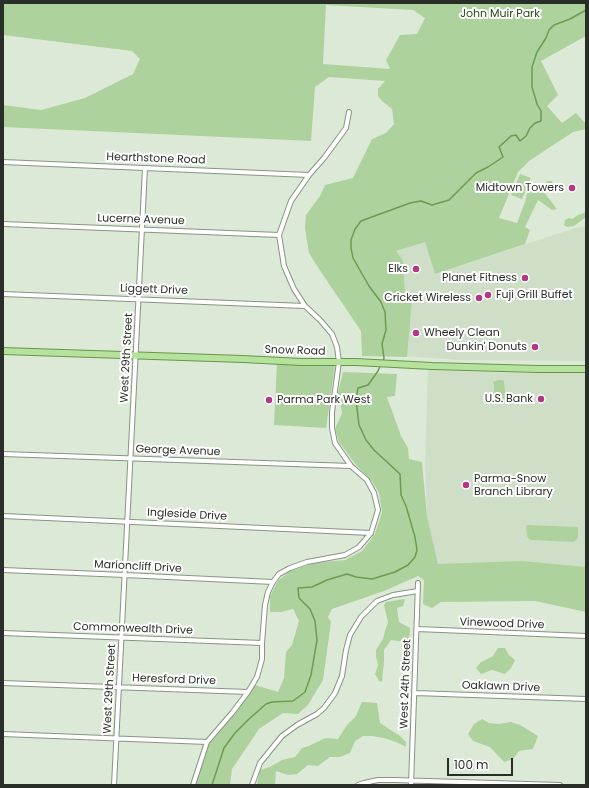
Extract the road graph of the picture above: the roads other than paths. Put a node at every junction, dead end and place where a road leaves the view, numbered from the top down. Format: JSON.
{"nodes":[{"id":1,"x":349,"y":112,"type":"dead end"},
{"id":2,"x":3,"y":162,"type":"edge"},
{"id":3,"x":145,"y":168,"type":"junction"},
{"id":4,"x":309,"y":175,"type":"junction"},
{"id":5,"x":3,"y":224,"type":"edge"},
{"id":6,"x":142,"y":230,"type":"junction"},
{"id":7,"x":279,"y":235,"type":"junction"},
{"id":8,"x":3,"y":294,"type":"edge"},
{"id":9,"x":139,"y":299,"type":"junction"},
{"id":10,"x":305,"y":306,"type":"junction"},
{"id":11,"x":3,"y":351,"type":"edge"},
{"id":12,"x":136,"y":356,"type":"junction"},
{"id":13,"x":339,"y":362,"type":"junction"},
{"id":14,"x":586,"y":369,"type":"edge"},
{"id":15,"x":3,"y":454,"type":"edge"},
{"id":16,"x":130,"y":456,"type":"junction"},
{"id":17,"x":351,"y":466,"type":"junction"},
{"id":18,"x":3,"y":516,"type":"edge"},
{"id":19,"x":127,"y":521,"type":"junction"},
{"id":20,"x":371,"y":533,"type":"junction"},
{"id":21,"x":3,"y":570,"type":"edge"},
{"id":22,"x":124,"y":575,"type":"junction"},
{"id":23,"x":273,"y":582,"type":"junction"},
{"id":24,"x":418,"y":583,"type":"dead end"},
{"id":25,"x":418,"y":591,"type":"junction"},
{"id":26,"x":417,"y":629,"type":"junction"},
{"id":27,"x":3,"y":633,"type":"edge"},
{"id":28,"x":586,"y":636,"type":"edge"},
{"id":29,"x":122,"y":638,"type":"junction"},
{"id":30,"x":262,"y":642,"type":"junction"},
{"id":31,"x":3,"y":683,"type":"edge"},
{"id":32,"x":119,"y":687,"type":"junction"},
{"id":33,"x":248,"y":692,"type":"junction"},
{"id":34,"x":415,"y":693,"type":"junction"},
{"id":35,"x":586,"y":699,"type":"edge"},
{"id":36,"x":3,"y":734,"type":"edge"},
{"id":37,"x":116,"y":739,"type":"junction"},
{"id":38,"x":207,"y":742,"type":"junction"},
{"id":39,"x":411,"y":783,"type":"edge"},
{"id":40,"x":114,"y":785,"type":"edge"},
{"id":41,"x":192,"y":785,"type":"edge"},
{"id":42,"x":252,"y":785,"type":"edge"},
{"id":43,"x":358,"y":785,"type":"edge"},
{"id":44,"x":560,"y":785,"type":"edge"}],
"edges":[{"from":1,"to":4,"type":"street"},
{"from":2,"to":3,"type":"street","name":"Hearthstone Road"},
{"from":3,"to":4,"type":"street","name":"Hearthstone Road"},
{"from":3,"to":6,"type":"street","name":"West 29th Street"},
{"from":4,"to":7,"type":"street"},
{"from":5,"to":6,"type":"street","name":"Lucerne Avenue"},
{"from":6,"to":7,"type":"street","name":"Lucerne Avenue"},
{"from":6,"to":9,"type":"street","name":"West 29th Street"},
{"from":7,"to":10,"type":"street"},
{"from":8,"to":9,"type":"street","name":"Liggett Drive"},
{"from":9,"to":10,"type":"street","name":"Liggett Drive"},
{"from":9,"to":12,"type":"street","name":"West 29th Street"},
{"from":10,"to":13,"type":"street"},
{"from":11,"to":12,"type":"main road","name":"Snow Road"},
{"from":12,"to":13,"type":"main road","name":"Snow Road"},
{"from":12,"to":16,"type":"street","name":"West 29th Street"},
{"from":13,"to":14,"type":"main road","name":"Snow Road"},
{"from":13,"to":17,"type":"street"},
{"from":15,"to":16,"type":"street","name":"George Avenue"},
{"from":16,"to":17,"type":"street","name":"George Avenue"},
{"from":16,"to":19,"type":"street","name":"West 29th Street"},
{"from":17,"to":20,"type":"street"},
{"from":18,"to":19,"type":"street","name":"Ingleside Drive"},
{"from":19,"to":20,"type":"street","name":"Ingleside Drive"},
{"from":19,"to":22,"type":"street","name":"West 29th Street"},
{"from":20,"to":23,"type":"street"},
{"from":21,"to":22,"type":"street","name":"Marioncliff Drive"},
{"from":22,"to":23,"type":"street","name":"Marioncliff Drive"},
{"from":22,"to":29,"type":"street","name":"West 29th Street"},
{"from":23,"to":30,"type":"street"},
{"from":24,"to":25,"type":"street","name":"West 24th Street"},
{"from":25,"to":26,"type":"street","name":"West 24th Street"},
{"from":25,"to":42,"type":"street"},
{"from":26,"to":28,"type":"street","name":"Vinewood Drive"},
{"from":26,"to":34,"type":"street","name":"West 24th Street"},
{"from":27,"to":29,"type":"street","name":"Commonwealth Drive"},
{"from":29,"to":30,"type":"street","name":"Commonwealth Drive"},
{"from":29,"to":32,"type":"street","name":"West 29th Street"},
{"from":30,"to":33,"type":"street"},
{"from":31,"to":32,"type":"street","name":"Heresford Drive"},
{"from":32,"to":33,"type":"street","name":"Heresford Drive"},
{"from":32,"to":37,"type":"street","name":"West 29th Street"},
{"from":33,"to":38,"type":"street"},
{"from":34,"to":35,"type":"street","name":"Oaklawn Drive"},
{"from":34,"to":39,"type":"street","name":"West 24th Street"},
{"from":36,"to":37,"type":"street"},
{"from":37,"to":38,"type":"street"},
{"from":37,"to":40,"type":"street","name":"West 29th Street"},
{"from":38,"to":41,"type":"street"},
{"from":39,"to":43,"type":"street"},
{"from":39,"to":44,"type":"street"}]}
